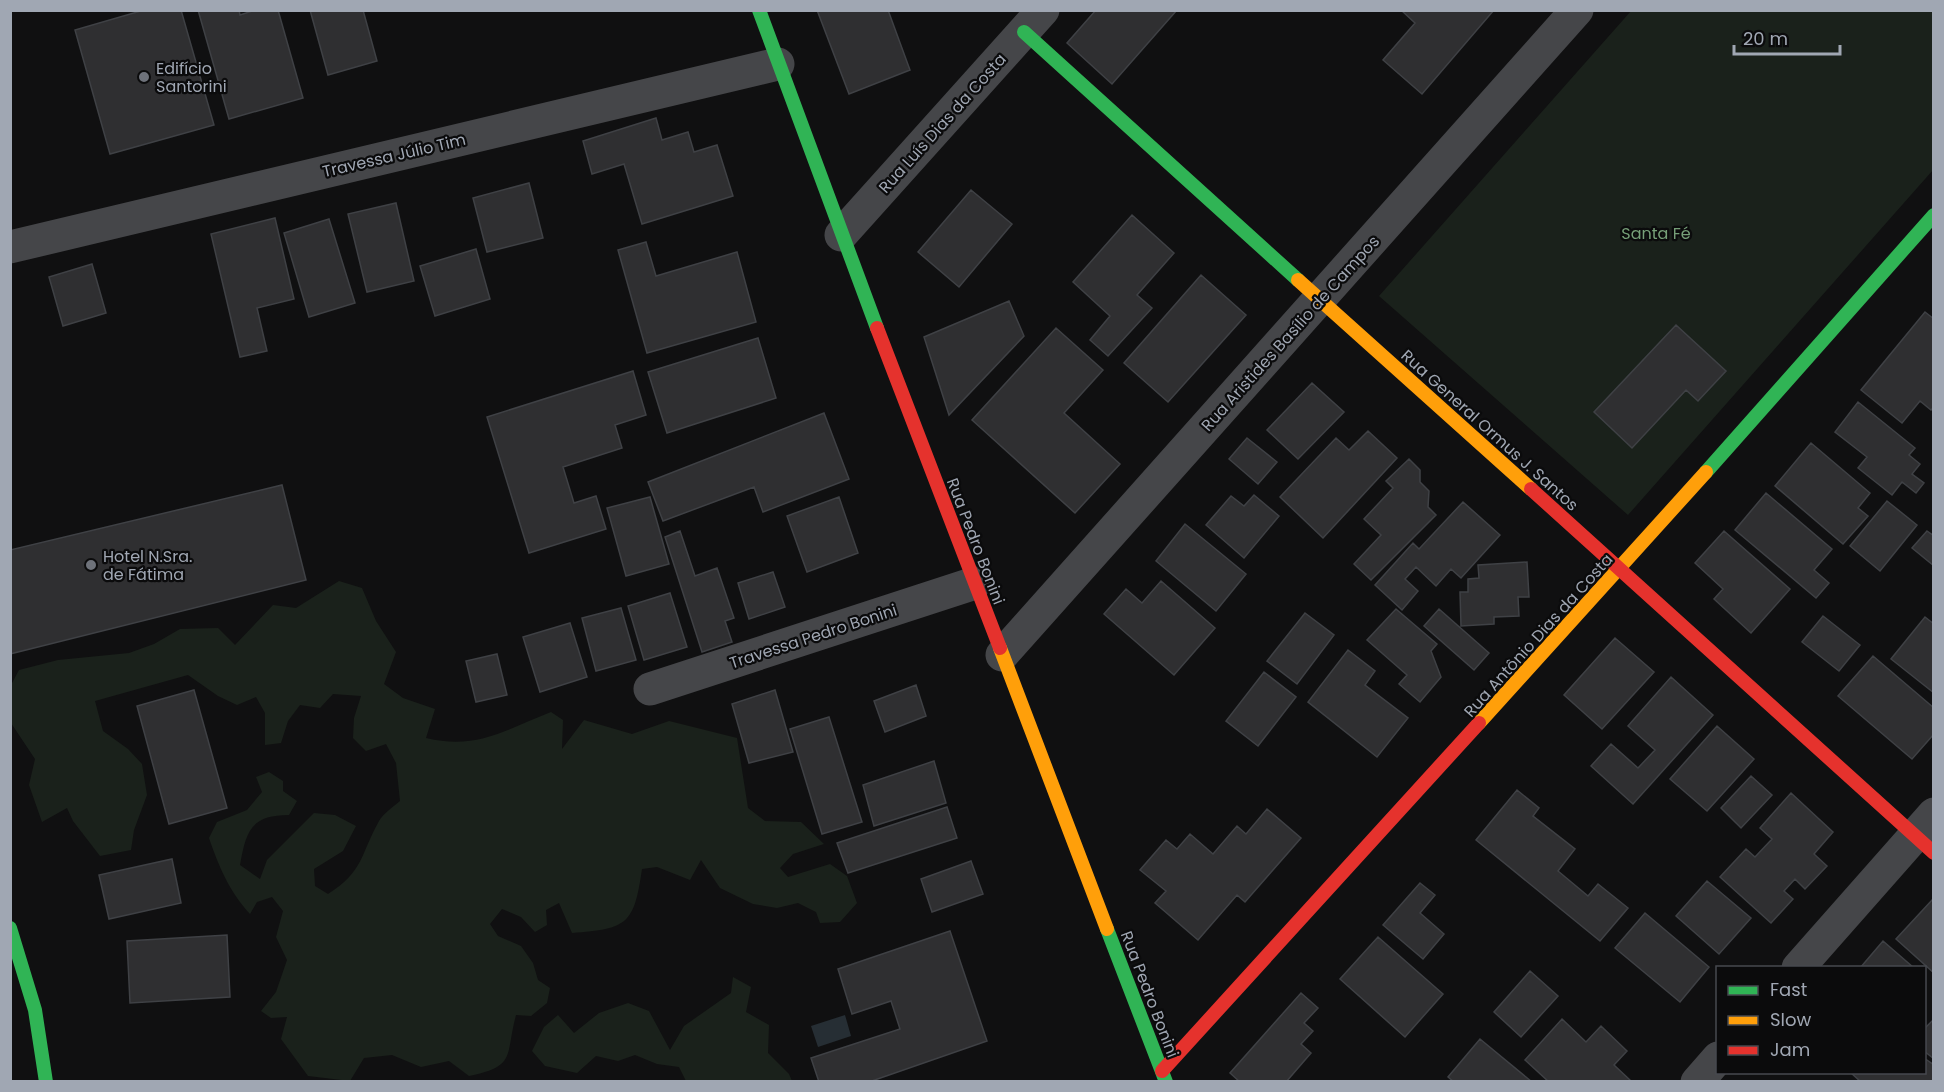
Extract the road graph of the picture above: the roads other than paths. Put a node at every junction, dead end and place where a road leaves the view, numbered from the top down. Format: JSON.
{"nodes":[{"id":1,"x":759,"y":10,"type":"edge"},
{"id":2,"x":1577,"y":10,"type":"edge"},
{"id":3,"x":1034,"y":21,"type":"edge"},
{"id":4,"x":778,"y":64,"type":"junction"},
{"id":5,"x":1934,"y":215,"type":"edge"},
{"id":6,"x":841,"y":235,"type":"junction"},
{"id":7,"x":10,"y":247,"type":"edge"},
{"id":8,"x":1321,"y":299,"type":"junction"},
{"id":9,"x":1620,"y":569,"type":"junction"},
{"id":10,"x":975,"y":583,"type":"junction"},
{"id":11,"x":1002,"y":655,"type":"junction"},
{"id":12,"x":650,"y":689,"type":"dead end"},
{"id":13,"x":1927,"y":834,"type":"edge"},
{"id":14,"x":10,"y":928,"type":"edge"},
{"id":15,"x":1800,"y":966,"type":"edge"},
{"id":16,"x":1716,"y":1060,"type":"edge"},
{"id":17,"x":1164,"y":1076,"type":"edge"},
{"id":18,"x":46,"y":1082,"type":"edge"},
{"id":19,"x":1697,"y":1082,"type":"edge"}],
"edges":[{"from":1,"to":4,"type":"street","name":"Rua Pedro Bonini"},
{"from":2,"to":8,"type":"street","name":"Rua Aristides Basílio de Campos"},
{"from":3,"to":6,"type":"street","name":"Rua Luís Dias da Costa"},
{"from":3,"to":8,"type":"street","name":"Rua General Ormus J. Santos"},
{"from":4,"to":6,"type":"street","name":"Rua Pedro Bonini"},
{"from":4,"to":7,"type":"street","name":"Travessa Júlio Tim"},
{"from":5,"to":9,"type":"street","name":"Rua Antônio Dias da Costa"},
{"from":6,"to":10,"type":"street","name":"Rua Pedro Bonini"},
{"from":8,"to":9,"type":"street","name":"Rua General Ormus J. Santos"},
{"from":8,"to":11,"type":"street","name":"Rua Aristides Basílio de Campos"},
{"from":9,"to":13,"type":"street","name":"Rua General Ormus J. Santos"},
{"from":9,"to":17,"type":"street","name":"Rua Antônio Dias da Costa"},
{"from":10,"to":11,"type":"street","name":"Rua Pedro Bonini"},
{"from":10,"to":12,"type":"street","name":"Travessa Pedro Bonini"},
{"from":11,"to":17,"type":"street","name":"Rua Pedro Bonini"},
{"from":13,"to":15,"type":"street"},
{"from":14,"to":18,"type":"street"},
{"from":16,"to":19,"type":"street"}]}
